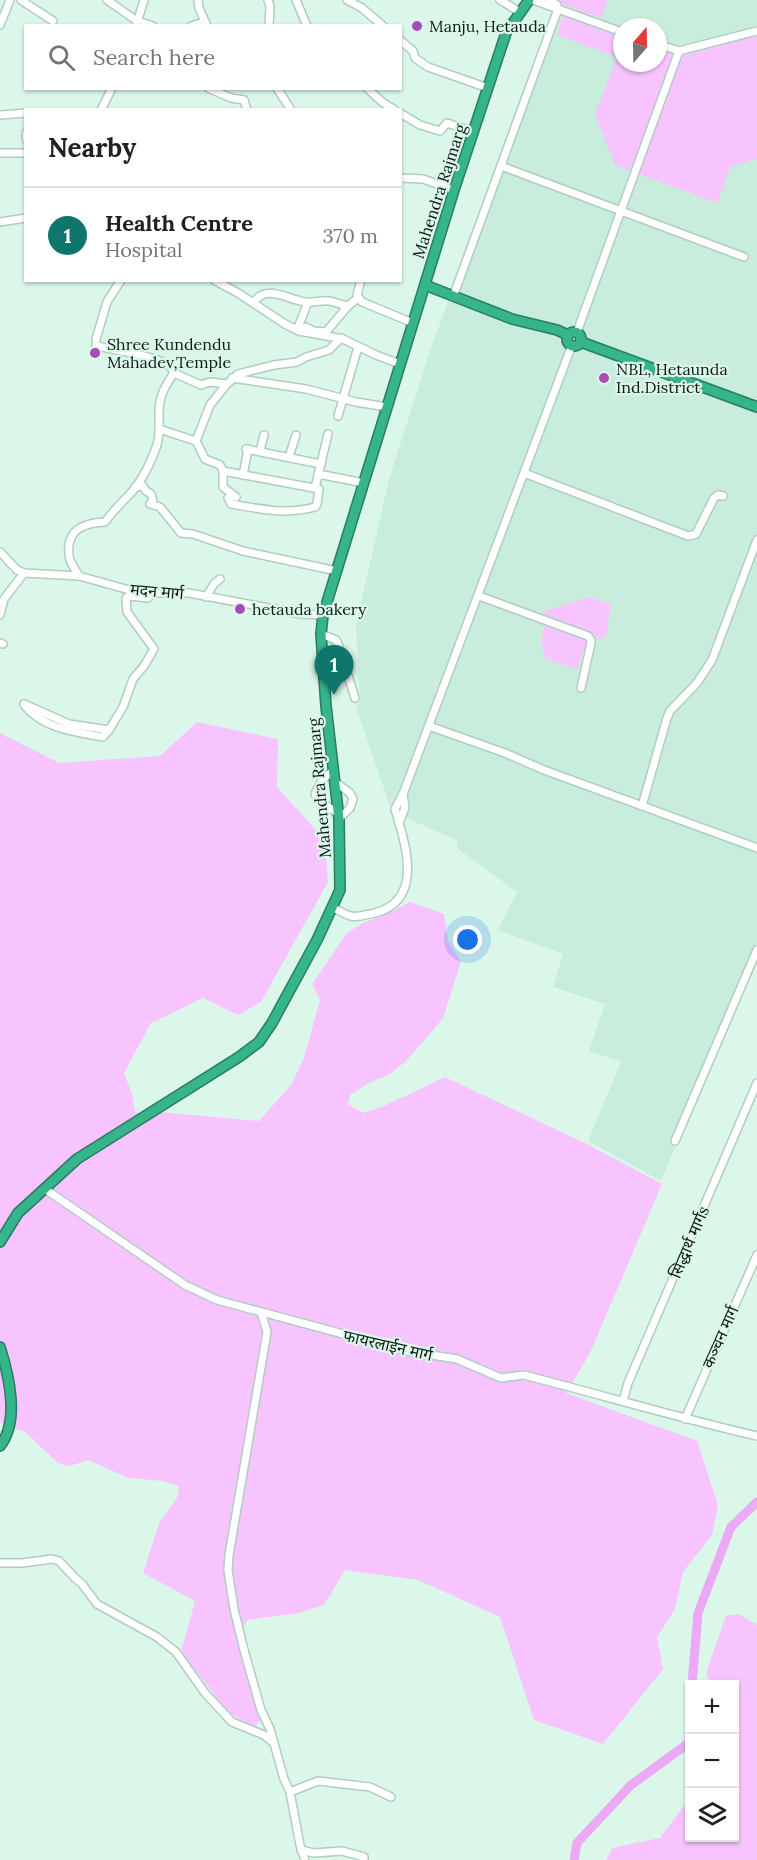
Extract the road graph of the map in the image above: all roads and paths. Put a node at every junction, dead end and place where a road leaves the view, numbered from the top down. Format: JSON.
{"nodes":[{"id":1,"x":10,"y":0,"type":"edge"},
{"id":2,"x":21,"y":0,"type":"edge"},
{"id":3,"x":107,"y":0,"type":"edge"},
{"id":4,"x":144,"y":0,"type":"edge"},
{"id":5,"x":198,"y":0,"type":"edge"},
{"id":6,"x":268,"y":0,"type":"edge"},
{"id":7,"x":296,"y":0,"type":"edge"},
{"id":8,"x":347,"y":0,"type":"edge"},
{"id":9,"x":500,"y":0,"type":"edge"},
{"id":10,"x":531,"y":0,"type":"edge"},
{"id":11,"x":549,"y":0,"type":"edge"},
{"id":12,"x":558,"y":9,"type":"junction"},
{"id":13,"x":520,"y":12,"type":"junction"},
{"id":14,"x":53,"y":21,"type":"dead end"},
{"id":15,"x":136,"y":23,"type":"edge"},
{"id":16,"x":0,"y":24,"type":"edge"},
{"id":17,"x":206,"y":24,"type":"edge"},
{"id":18,"x":269,"y":24,"type":"edge"},
{"id":19,"x":306,"y":24,"type":"edge"},
{"id":20,"x":381,"y":24,"type":"edge"},
{"id":21,"x":613,"y":29,"type":"edge"},
{"id":22,"x":757,"y":31,"type":"edge"},
{"id":23,"x":402,"y":42,"type":"edge"},
{"id":24,"x":667,"y":47,"type":"edge"},
{"id":25,"x":679,"y":51,"type":"junction"},
{"id":26,"x":488,"y":88,"type":"junction"},
{"id":27,"x":111,"y":90,"type":"edge"},
{"id":28,"x":213,"y":90,"type":"edge"},
{"id":29,"x":278,"y":90,"type":"edge"},
{"id":30,"x":369,"y":90,"type":"edge"},
{"id":31,"x":102,"y":108,"type":"edge"},
{"id":32,"x":246,"y":108,"type":"edge"},
{"id":33,"x":290,"y":108,"type":"edge"},
{"id":34,"x":392,"y":108,"type":"edge"},
{"id":35,"x":24,"y":113,"type":"edge"},
{"id":36,"x":402,"y":113,"type":"edge"},
{"id":37,"x":0,"y":115,"type":"edge"},
{"id":38,"x":473,"y":132,"type":"junction"},
{"id":39,"x":0,"y":153,"type":"edge"},
{"id":40,"x":24,"y":153,"type":"edge"},
{"id":41,"x":501,"y":166,"type":"junction"},
{"id":42,"x":402,"y":178,"type":"edge"},
{"id":43,"x":454,"y":190,"type":"junction"},
{"id":44,"x":621,"y":211,"type":"junction"},
{"id":45,"x":24,"y":218,"type":"edge"},
{"id":46,"x":0,"y":222,"type":"edge"},
{"id":47,"x":744,"y":257,"type":"dead end"},
{"id":48,"x":120,"y":282,"type":"edge"},
{"id":49,"x":217,"y":282,"type":"edge"},
{"id":50,"x":360,"y":282,"type":"edge"},
{"id":51,"x":425,"y":285,"type":"junction"},
{"id":52,"x":453,"y":297,"type":"junction"},
{"id":53,"x":358,"y":298,"type":"junction"},
{"id":54,"x":308,"y":302,"type":"junction"},
{"id":55,"x":253,"y":303,"type":"junction"},
{"id":56,"x":348,"y":306,"type":"junction"},
{"id":57,"x":413,"y":323,"type":"junction"},
{"id":58,"x":297,"y":330,"type":"junction"},
{"id":59,"x":341,"y":338,"type":"junction"},
{"id":60,"x":574,"y":339,"type":"junction"},
{"id":61,"x":358,"y":347,"type":"junction"},
{"id":62,"x":400,"y":364,"type":"junction"},
{"id":63,"x":174,"y":373,"type":"junction"},
{"id":64,"x":230,"y":381,"type":"junction"},
{"id":65,"x":342,"y":398,"type":"junction"},
{"id":66,"x":387,"y":407,"type":"junction"},
{"id":67,"x":757,"y":407,"type":"edge"},
{"id":68,"x":338,"y":416,"type":"dead end"},
{"id":69,"x":159,"y":429,"type":"junction"},
{"id":70,"x":328,"y":434,"type":"dead end"},
{"id":71,"x":264,"y":435,"type":"dead end"},
{"id":72,"x":296,"y":435,"type":"dead end"},
{"id":73,"x":196,"y":441,"type":"junction"},
{"id":74,"x":260,"y":451,"type":"junction"},
{"id":75,"x":289,"y":457,"type":"junction"},
{"id":76,"x":321,"y":464,"type":"junction"},
{"id":77,"x":223,"y":471,"type":"junction"},
{"id":78,"x":524,"y":473,"type":"junction"},
{"id":79,"x":318,"y":474,"type":"junction"},
{"id":80,"x":243,"y":475,"type":"junction"},
{"id":81,"x":364,"y":483,"type":"junction"},
{"id":82,"x":135,"y":487,"type":"junction"},
{"id":83,"x":315,"y":488,"type":"junction"},
{"id":84,"x":723,"y":496,"type":"dead end"},
{"id":85,"x":757,"y":540,"type":"edge"},
{"id":86,"x":755,"y":550,"type":"edge"},
{"id":87,"x":0,"y":552,"type":"edge"},
{"id":88,"x":337,"y":571,"type":"junction"},
{"id":89,"x":24,"y":573,"type":"junction"},
{"id":90,"x":79,"y":576,"type":"junction"},
{"id":91,"x":220,"y":579,"type":"dead end"},
{"id":92,"x":152,"y":593,"type":"junction"},
{"id":93,"x":479,"y":596,"type":"junction"},
{"id":94,"x":206,"y":597,"type":"junction"},
{"id":95,"x":0,"y":615,"type":"edge"},
{"id":96,"x":323,"y":615,"type":"junction"},
{"id":97,"x":321,"y":634,"type":"junction"},
{"id":98,"x":581,"y":688,"type":"dead end"},
{"id":99,"x":355,"y":698,"type":"dead end"},
{"id":100,"x":429,"y":726,"type":"junction"},
{"id":101,"x":109,"y":730,"type":"junction"},
{"id":102,"x":334,"y":770,"type":"junction"},
{"id":103,"x":335,"y":782,"type":"junction"},
{"id":104,"x":642,"y":806,"type":"junction"},
{"id":105,"x":339,"y":816,"type":"junction"},
{"id":106,"x":757,"y":848,"type":"edge"},
{"id":107,"x":332,"y":907,"type":"junction"},
{"id":108,"x":757,"y":950,"type":"edge"},
{"id":109,"x":757,"y":1083,"type":"edge"},
{"id":110,"x":675,"y":1141,"type":"dead end"},
{"id":111,"x":45,"y":1189,"type":"junction"},
{"id":112,"x":0,"y":1242,"type":"edge"},
{"id":113,"x":757,"y":1254,"type":"edge"},
{"id":114,"x":261,"y":1312,"type":"junction"},
{"id":115,"x":0,"y":1347,"type":"edge"},
{"id":116,"x":623,"y":1401,"type":"junction"},
{"id":117,"x":685,"y":1419,"type":"junction"},
{"id":118,"x":757,"y":1437,"type":"edge"},
{"id":119,"x":0,"y":1446,"type":"edge"},
{"id":120,"x":0,"y":1563,"type":"edge"},
{"id":121,"x":274,"y":1743,"type":"junction"},
{"id":122,"x":290,"y":1792,"type":"junction"},
{"id":123,"x":391,"y":1797,"type":"dead end"},
{"id":124,"x":301,"y":1850,"type":"junction"},
{"id":125,"x":305,"y":1860,"type":"edge"},
{"id":126,"x":364,"y":1860,"type":"edge"}],
"edges":[{"from":1,"to":16,"type":"street"},
{"from":2,"to":14,"type":"street"},
{"from":3,"to":15,"type":"street"},
{"from":4,"to":15,"type":"street"},
{"from":5,"to":17,"type":"street"},
{"from":6,"to":18,"type":"street"},
{"from":7,"to":19,"type":"street"},
{"from":8,"to":20,"type":"street"},
{"from":9,"to":13,"type":"street"},
{"from":10,"to":12,"type":"street"},
{"from":10,"to":13,"type":"highway","name":"Mahendra Rajmarg"},
{"from":11,"to":12,"type":"street"},
{"from":12,"to":21,"type":"street"},
{"from":12,"to":41,"type":"street"},
{"from":13,"to":26,"type":"highway","name":"Mahendra Rajmarg"},
{"from":22,"to":25,"type":"street"},
{"from":23,"to":26,"type":"street"},
{"from":24,"to":25,"type":"street"},
{"from":25,"to":44,"type":"street"},
{"from":26,"to":38,"type":"highway","name":"Mahendra Rajmarg"},
{"from":27,"to":31,"type":"street"},
{"from":28,"to":32,"type":"street"},
{"from":29,"to":33,"type":"street"},
{"from":30,"to":34,"type":"street"},
{"from":35,"to":37,"type":"street"},
{"from":36,"to":38,"type":"street"},
{"from":38,"to":43,"type":"highway","name":"Mahendra Rajmarg"},
{"from":39,"to":40,"type":"street"},
{"from":41,"to":44,"type":"street"},
{"from":41,"to":52,"type":"street"},
{"from":42,"to":43,"type":"street"},
{"from":43,"to":51,"type":"highway","name":"Mahendra Rajmarg"},
{"from":44,"to":47,"type":"street"},
{"from":44,"to":60,"type":"street"},
{"from":45,"to":46,"type":"street"},
{"from":48,"to":63,"type":"street"},
{"from":49,"to":55,"type":"street"},
{"from":50,"to":53,"type":"street"},
{"from":51,"to":52,"type":"highway"},
{"from":51,"to":57,"type":"highway","name":"Mahendra Rajmarg"},
{"from":52,"to":60,"type":"highway"},
{"from":53,"to":56,"type":"street"},
{"from":53,"to":57,"type":"street"},
{"from":54,"to":55,"type":"street"},
{"from":54,"to":56,"type":"street"},
{"from":54,"to":58,"type":"street"},
{"from":55,"to":58,"type":"street"},
{"from":56,"to":58,"type":"street"},
{"from":57,"to":62,"type":"highway","name":"Mahendra Rajmarg"},
{"from":58,"to":59,"type":"street"},
{"from":59,"to":61,"type":"street"},
{"from":59,"to":64,"type":"street"},
{"from":60,"to":67,"type":"highway"},
{"from":60,"to":78,"type":"street"},
{"from":61,"to":62,"type":"street"},
{"from":61,"to":65,"type":"street"},
{"from":62,"to":66,"type":"highway","name":"Mahendra Rajmarg"},
{"from":63,"to":64,"type":"street"},
{"from":63,"to":69,"type":"street"},
{"from":64,"to":65,"type":"street"},
{"from":64,"to":73,"type":"street"},
{"from":65,"to":66,"type":"street"},
{"from":65,"to":68,"type":"street"},
{"from":66,"to":81,"type":"highway","name":"Mahendra Rajmarg"},
{"from":69,"to":73,"type":"street"},
{"from":69,"to":82,"type":"street"},
{"from":70,"to":76,"type":"street"},
{"from":71,"to":74,"type":"street"},
{"from":72,"to":75,"type":"street"},
{"from":73,"to":77,"type":"street"},
{"from":74,"to":75,"type":"street"},
{"from":74,"to":80,"type":"street"},
{"from":75,"to":76,"type":"street"},
{"from":76,"to":79,"type":"street"},
{"from":77,"to":80,"type":"street"},
{"from":77,"to":83,"type":"street"},
{"from":78,"to":84,"type":"street"},
{"from":78,"to":93,"type":"street"},
{"from":79,"to":81,"type":"street"},
{"from":79,"to":83,"type":"street"},
{"from":80,"to":83,"type":"street"},
{"from":81,"to":88,"type":"highway","name":"Mahendra Rajmarg"},
{"from":82,"to":88,"type":"street"},
{"from":82,"to":90,"type":"street"},
{"from":85,"to":86,"type":"street"},
{"from":86,"to":104,"type":"street"},
{"from":87,"to":89,"type":"street"},
{"from":88,"to":96,"type":"highway","name":"Mahendra Rajmarg"},
{"from":89,"to":90,"type":"street","name":"मदन मार्ग"},
{"from":89,"to":95,"type":"street"},
{"from":90,"to":92,"type":"street","name":"मदन मार्ग"},
{"from":91,"to":94,"type":"street"},
{"from":92,"to":94,"type":"street","name":"मदन मार्ग"},
{"from":92,"to":101,"type":"street"},
{"from":93,"to":98,"type":"street"},
{"from":93,"to":100,"type":"street"},
{"from":94,"to":96,"type":"street","name":"मदन मार्ग"},
{"from":96,"to":97,"type":"highway","name":"Mahendra Rajmarg"},
{"from":97,"to":99,"type":"street"},
{"from":97,"to":102,"type":"highway","name":"Mahendra Rajmarg"},
{"from":100,"to":104,"type":"street"},
{"from":100,"to":107,"type":"street"},
{"from":101,"to":101,"type":"street"},
{"from":102,"to":103,"type":"highway","name":"Mahendra Rajmarg"},
{"from":102,"to":105,"type":"street"},
{"from":103,"to":105,"type":"highway","name":"Mahendra Rajmarg"},
{"from":103,"to":105,"type":"street"},
{"from":104,"to":106,"type":"street"},
{"from":105,"to":107,"type":"highway","name":"Mahendra Rajmarg"},
{"from":107,"to":111,"type":"highway","name":"Mahendra Rajmarg"},
{"from":108,"to":110,"type":"street"},
{"from":109,"to":116,"type":"street","name":"सिद्धार्थ मार्गs"},
{"from":111,"to":112,"type":"highway","name":"Mahendra Rajmarg"},
{"from":111,"to":114,"type":"street","name":"फायरलाईन मार्ग"},
{"from":113,"to":117,"type":"street","name":"कञ्चन मार्ग"},
{"from":114,"to":116,"type":"street","name":"फायरलाईन मार्ग"},
{"from":114,"to":121,"type":"street"},
{"from":115,"to":119,"type":"highway"},
{"from":116,"to":117,"type":"street","name":"फायरलाईन मार्ग"},
{"from":117,"to":118,"type":"street","name":"फायरलाईन मार्ग"},
{"from":120,"to":121,"type":"street"},
{"from":121,"to":122,"type":"street"},
{"from":122,"to":123,"type":"street"},
{"from":122,"to":124,"type":"street"},
{"from":124,"to":125,"type":"street"},
{"from":124,"to":126,"type":"street"}]}
